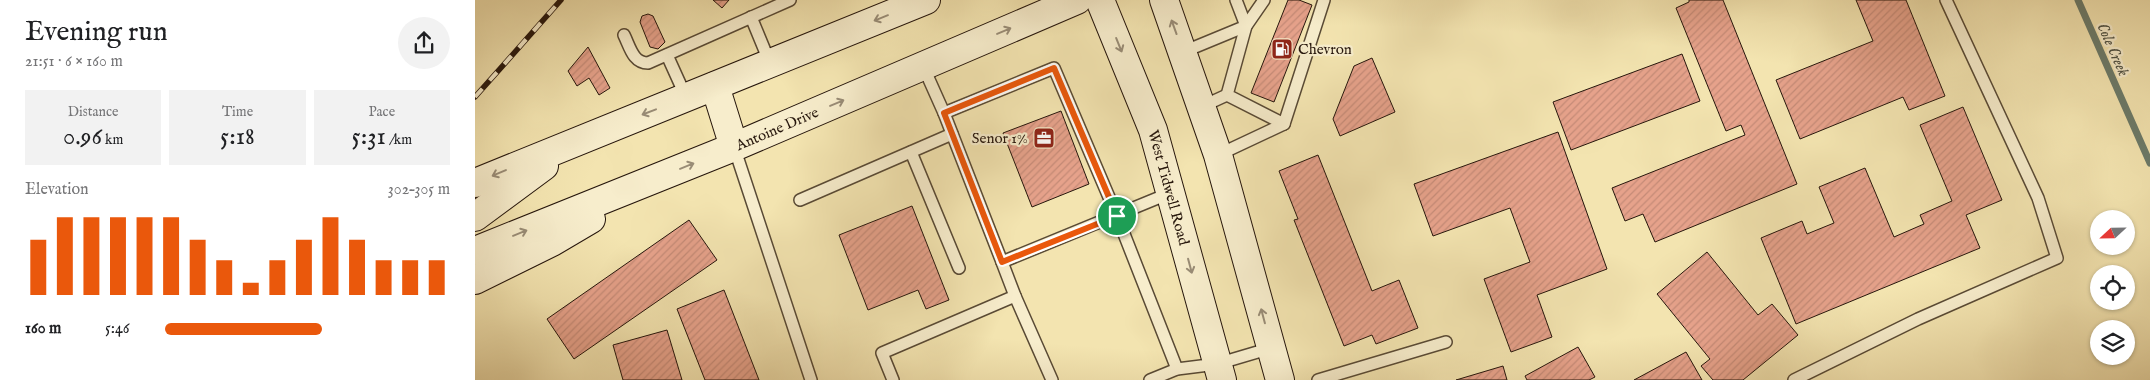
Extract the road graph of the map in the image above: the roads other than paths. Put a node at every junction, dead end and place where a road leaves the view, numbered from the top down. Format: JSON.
{"nodes":[{"id":1,"x":790,"y":0,"type":"edge"},
{"id":2,"x":926,"y":0,"type":"edge"},
{"id":3,"x":1077,"y":0,"type":"edge"},
{"id":4,"x":1100,"y":0,"type":"edge"},
{"id":5,"x":1164,"y":0,"type":"edge"},
{"id":6,"x":1235,"y":0,"type":"edge"},
{"id":7,"x":1264,"y":0,"type":"edge"},
{"id":8,"x":1324,"y":0,"type":"edge"},
{"id":9,"x":1946,"y":0,"type":"edge"},
{"id":10,"x":751,"y":17,"type":"junction"},
{"id":11,"x":1246,"y":26,"type":"junction"},
{"id":12,"x":624,"y":35,"type":"dead end"},
{"id":13,"x":1183,"y":52,"type":"junction"},
{"id":14,"x":667,"y":55,"type":"junction"},
{"id":15,"x":770,"y":64,"type":"junction"},
{"id":16,"x":923,"y":66,"type":"junction"},
{"id":17,"x":715,"y":86,"type":"junction"},
{"id":18,"x":686,"y":97,"type":"junction"},
{"id":19,"x":1215,"y":101,"type":"junction"},
{"id":20,"x":944,"y":113,"type":"junction"},
{"id":21,"x":1284,"y":124,"type":"junction"},
{"id":22,"x":952,"y":134,"type":"junction"},
{"id":23,"x":581,"y":138,"type":"junction"},
{"id":24,"x":735,"y":146,"type":"junction"},
{"id":25,"x":911,"y":152,"type":"junction"},
{"id":26,"x":1218,"y":155,"type":"junction"},
{"id":27,"x":654,"y":179,"type":"junction"},
{"id":28,"x":475,"y":183,"type":"edge"},
{"id":29,"x":1170,"y":193,"type":"junction"},
{"id":30,"x":800,"y":200,"type":"dead end"},
{"id":31,"x":1117,"y":216,"type":"junction"},
{"id":32,"x":475,"y":217,"type":"edge"},
{"id":33,"x":475,"y":251,"type":"edge"},
{"id":34,"x":1002,"y":262,"type":"junction"},
{"id":35,"x":959,"y":268,"type":"dead end"},
{"id":36,"x":475,"y":280,"type":"edge"},
{"id":37,"x":1015,"y":296,"type":"junction"},
{"id":38,"x":1446,"y":342,"type":"dead end"},
{"id":39,"x":1271,"y":348,"type":"junction"},
{"id":40,"x":1177,"y":369,"type":"junction"},
{"id":41,"x":1220,"y":372,"type":"edge"},
{"id":42,"x":811,"y":380,"type":"edge"},
{"id":43,"x":893,"y":380,"type":"edge"},
{"id":44,"x":1052,"y":380,"type":"edge"},
{"id":45,"x":1149,"y":380,"type":"edge"},
{"id":46,"x":1280,"y":380,"type":"edge"},
{"id":47,"x":1318,"y":380,"type":"edge"},
{"id":48,"x":1793,"y":380,"type":"edge"}],
"edges":[{"from":1,"to":10,"type":"lane"},
{"from":2,"to":15,"type":"main road","one_way":true},
{"from":16,"to":3,"type":"main road","name":"Antoine Drive","one_way":true},
{"from":4,"to":29,"type":"main road","name":"West Tidwell Road","one_way":true},
{"from":13,"to":5,"type":"main road","one_way":true},
{"from":6,"to":11,"type":"lane"},
{"from":7,"to":11,"type":"lane"},
{"from":8,"to":21,"type":"lane"},
{"from":9,"to":48,"type":"lane"},
{"from":10,"to":14,"type":"lane"},
{"from":10,"to":15,"type":"lane"},
{"from":11,"to":13,"type":"lane"},
{"from":11,"to":19,"type":"lane"},
{"from":12,"to":14,"type":"lane"},
{"from":13,"to":19,"type":"main road"},
{"from":14,"to":18,"type":"lane"},
{"from":15,"to":17,"type":"main road"},
{"from":16,"to":20,"type":"lane"},
{"from":24,"to":16,"type":"main road","name":"Antoine Drive","one_way":true},
{"from":17,"to":18,"type":"main road"},
{"from":17,"to":24,"type":"main road"},
{"from":18,"to":23,"type":"main road","one_way":true},
{"from":19,"to":21,"type":"lane"},
{"from":19,"to":26,"type":"main road"},
{"from":20,"to":22,"type":"lane"},
{"from":20,"to":31,"type":"lane"},
{"from":21,"to":26,"type":"lane"},
{"from":22,"to":25,"type":"lane"},
{"from":22,"to":34,"type":"lane"},
{"from":23,"to":28,"type":"main road","one_way":true},
{"from":23,"to":32,"type":"main road"},
{"from":27,"to":24,"type":"main road","name":"Antoine Drive","one_way":true},
{"from":24,"to":42,"type":"lane"},
{"from":25,"to":30,"type":"lane"},
{"from":25,"to":35,"type":"lane"},
{"from":39,"to":26,"type":"main road","one_way":true},
{"from":33,"to":27,"type":"main road","name":"Antoine Drive","one_way":true},
{"from":27,"to":36,"type":"main road"},
{"from":29,"to":31,"type":"lane"},
{"from":29,"to":41,"type":"main road","name":"West Tidwell Road","one_way":true},
{"from":31,"to":34,"type":"lane"},
{"from":31,"to":40,"type":"lane"},
{"from":34,"to":37,"type":"lane"},
{"from":37,"to":43,"type":"lane"},
{"from":37,"to":44,"type":"lane"},
{"from":38,"to":47,"type":"lane"},
{"from":39,"to":41,"type":"lane"},
{"from":39,"to":46,"type":"main road"},
{"from":40,"to":41,"type":"lane"},
{"from":40,"to":45,"type":"lane"}]}
